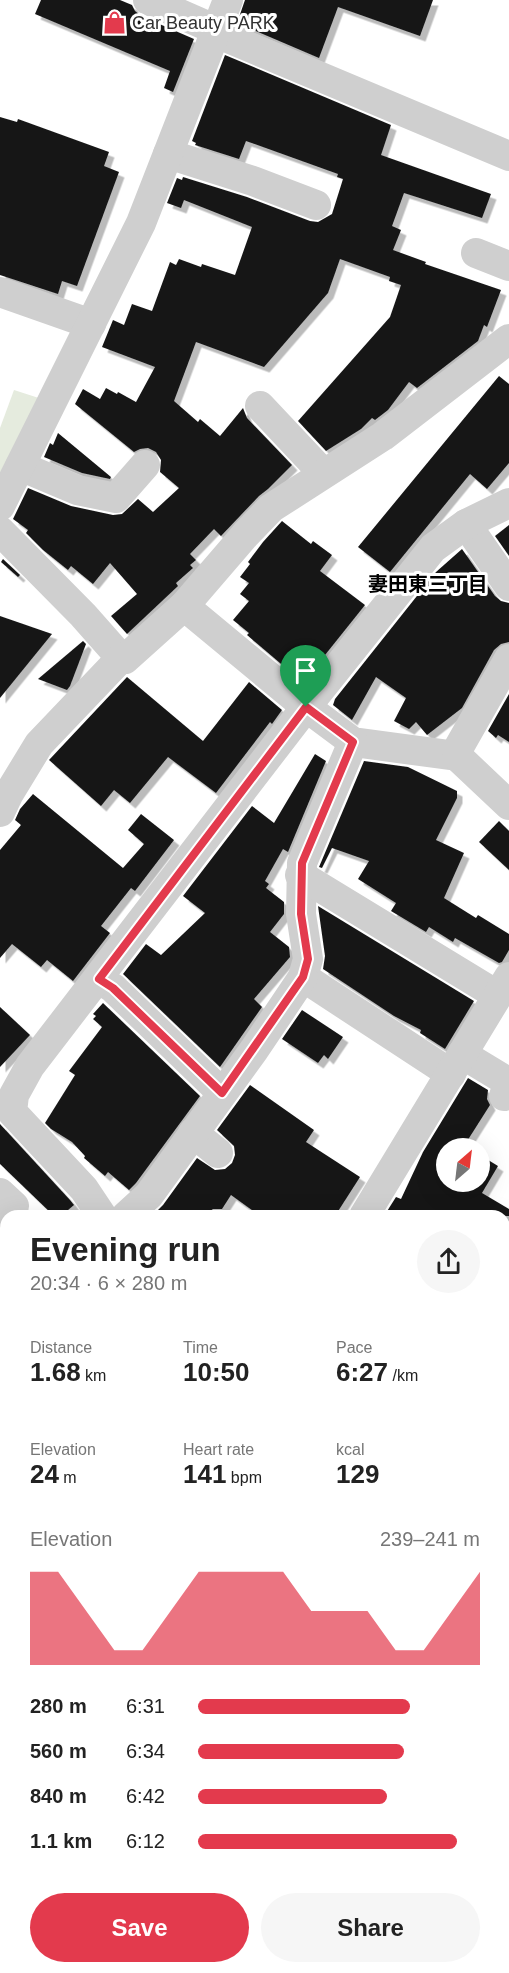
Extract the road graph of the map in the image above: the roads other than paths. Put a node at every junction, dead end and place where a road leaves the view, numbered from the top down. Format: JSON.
{"nodes":[{"id":1,"x":148,"y":0,"type":"edge"},
{"id":2,"x":228,"y":0,"type":"edge"},
{"id":3,"x":216,"y":33,"type":"junction"},
{"id":4,"x":168,"y":154,"type":"junction"},
{"id":5,"x":509,"y":156,"type":"edge"},
{"id":6,"x":316,"y":205,"type":"dead end"},
{"id":7,"x":476,"y":253,"type":"dead end"},
{"id":8,"x":509,"y":266,"type":"edge"},
{"id":9,"x":0,"y":292,"type":"edge"},
{"id":10,"x":91,"y":324,"type":"junction"},
{"id":11,"x":509,"y":339,"type":"edge"},
{"id":12,"x":260,"y":406,"type":"dead end"},
{"id":13,"x":20,"y":466,"type":"junction"},
{"id":14,"x":323,"y":473,"type":"junction"},
{"id":15,"x":140,"y":479,"type":"dead end"},
{"id":16,"x":509,"y":503,"type":"edge"},
{"id":17,"x":0,"y":506,"type":"edge"},
{"id":18,"x":466,"y":524,"type":"junction"},
{"id":19,"x":0,"y":531,"type":"edge"},
{"id":20,"x":509,"y":586,"type":"edge"},
{"id":21,"x":184,"y":606,"type":"junction"},
{"id":22,"x":121,"y":658,"type":"junction"},
{"id":23,"x":509,"y":659,"type":"edge"},
{"id":24,"x":306,"y":707,"type":"junction"},
{"id":25,"x":353,"y":742,"type":"junction"},
{"id":26,"x":457,"y":756,"type":"junction"},
{"id":27,"x":8,"y":778,"type":"edge"},
{"id":28,"x":509,"y":805,"type":"edge"},
{"id":29,"x":0,"y":812,"type":"edge"},
{"id":30,"x":300,"y":875,"type":"junction"},
{"id":31,"x":303,"y":977,"type":"junction"},
{"id":32,"x":99,"y":979,"type":"junction"},
{"id":33,"x":503,"y":986,"type":"edge"},
{"id":34,"x":457,"y":1064,"type":"junction"},
{"id":35,"x":222,"y":1093,"type":"junction"},
{"id":36,"x":504,"y":1096,"type":"dead end"},
{"id":37,"x":6,"y":1110,"type":"edge"},
{"id":38,"x":193,"y":1133,"type":"junction"},
{"id":39,"x":218,"y":1153,"type":"dead end"},
{"id":40,"x":98,"y":1210,"type":"edge"},
{"id":41,"x":133,"y":1210,"type":"edge"},
{"id":42,"x":368,"y":1210,"type":"edge"}],
"edges":[{"from":1,"to":3,"type":"street"},
{"from":2,"to":3,"type":"street"},
{"from":3,"to":4,"type":"street"},
{"from":3,"to":5,"type":"street"},
{"from":4,"to":6,"type":"street"},
{"from":4,"to":10,"type":"street"},
{"from":7,"to":8,"type":"street"},
{"from":9,"to":10,"type":"street"},
{"from":10,"to":13,"type":"street"},
{"from":11,"to":14,"type":"street"},
{"from":12,"to":14,"type":"street"},
{"from":13,"to":15,"type":"street"},
{"from":13,"to":17,"type":"street"},
{"from":14,"to":21,"type":"street"},
{"from":16,"to":18,"type":"street"},
{"from":18,"to":20,"type":"street"},
{"from":18,"to":24,"type":"street"},
{"from":19,"to":22,"type":"street"},
{"from":21,"to":22,"type":"street"},
{"from":21,"to":24,"type":"street"},
{"from":22,"to":27,"type":"street"},
{"from":23,"to":26,"type":"street"},
{"from":24,"to":25,"type":"street"},
{"from":24,"to":32,"type":"street"},
{"from":25,"to":26,"type":"street"},
{"from":25,"to":30,"type":"street"},
{"from":26,"to":28,"type":"street"},
{"from":27,"to":29,"type":"street"},
{"from":30,"to":31,"type":"street"},
{"from":30,"to":33,"type":"street"},
{"from":31,"to":34,"type":"street"},
{"from":31,"to":35,"type":"street"},
{"from":32,"to":35,"type":"street"},
{"from":32,"to":37,"type":"street"},
{"from":33,"to":34,"type":"street"},
{"from":34,"to":36,"type":"street"},
{"from":34,"to":42,"type":"street"},
{"from":35,"to":38,"type":"street"},
{"from":37,"to":40,"type":"street"},
{"from":38,"to":39,"type":"street"},
{"from":38,"to":41,"type":"street"}]}
